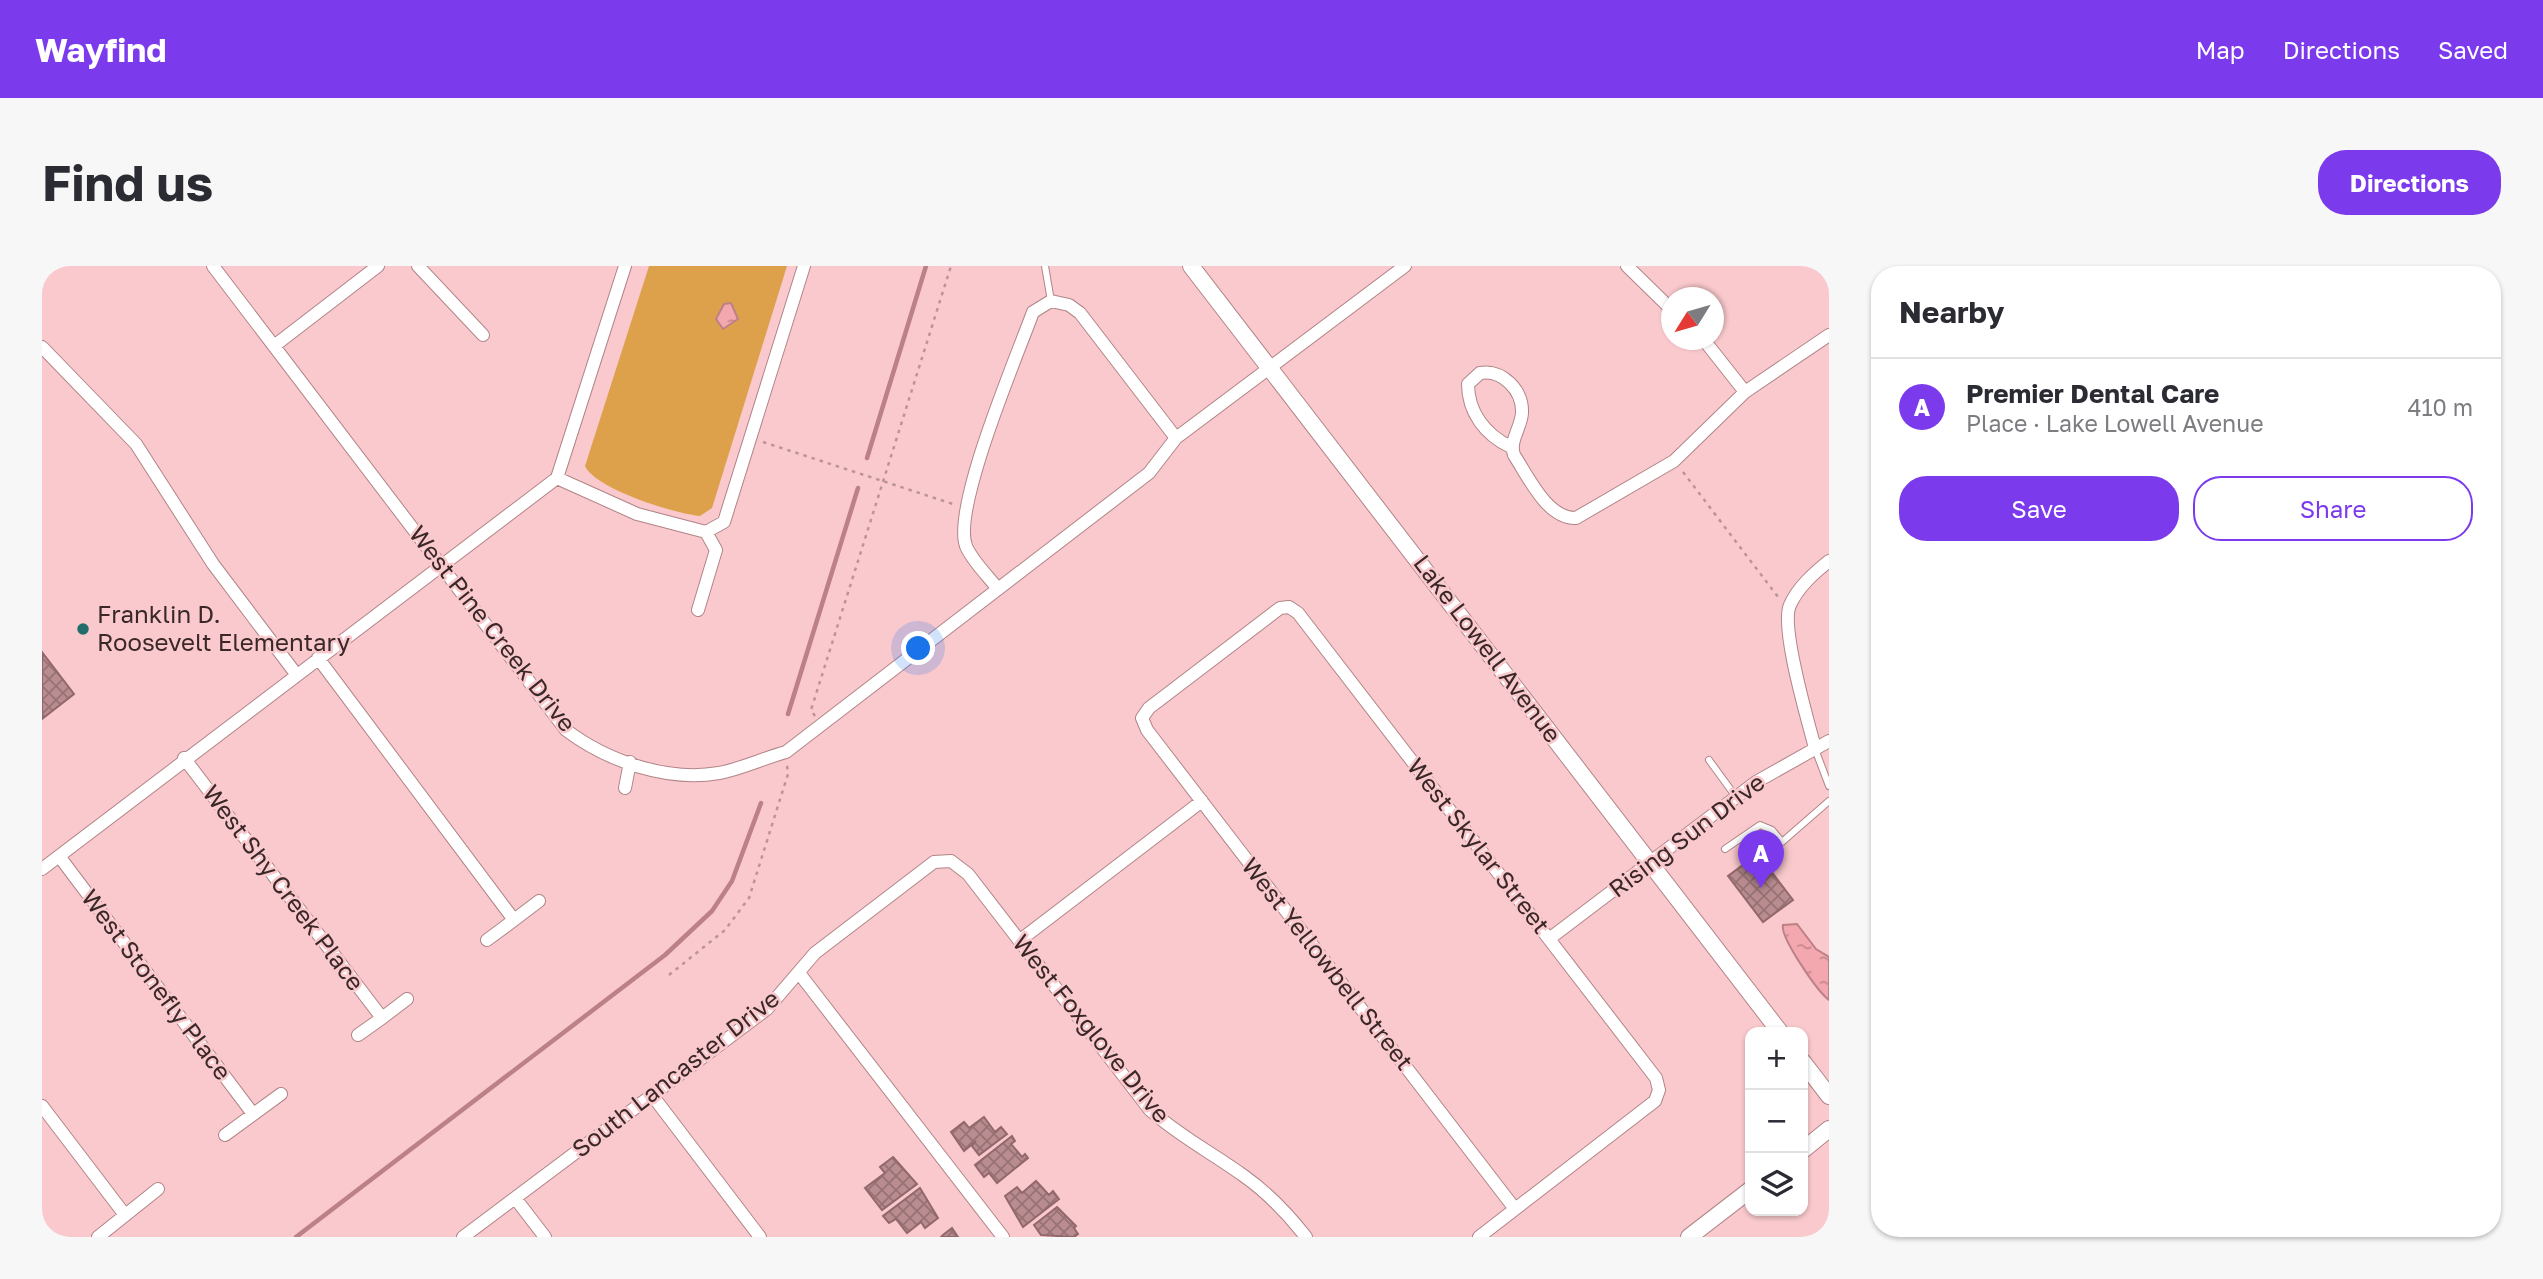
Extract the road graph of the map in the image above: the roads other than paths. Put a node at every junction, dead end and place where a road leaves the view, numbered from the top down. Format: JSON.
{"nodes":[{"id":1,"x":213,"y":266,"type":"edge"},
{"id":2,"x":378,"y":266,"type":"edge"},
{"id":3,"x":418,"y":266,"type":"edge"},
{"id":4,"x":625,"y":266,"type":"edge"},
{"id":5,"x":804,"y":266,"type":"edge"},
{"id":6,"x":1045,"y":266,"type":"edge"},
{"id":7,"x":1191,"y":266,"type":"edge"},
{"id":8,"x":1405,"y":266,"type":"edge"},
{"id":9,"x":1627,"y":266,"type":"edge"},
{"id":10,"x":1661,"y":300,"type":"edge"},
{"id":11,"x":1051,"y":301,"type":"junction"},
{"id":12,"x":483,"y":335,"type":"dead end"},
{"id":13,"x":1829,"y":335,"type":"edge"},
{"id":14,"x":274,"y":346,"type":"junction"},
{"id":15,"x":42,"y":347,"type":"edge"},
{"id":16,"x":1712,"y":350,"type":"edge"},
{"id":17,"x":1270,"y":367,"type":"junction"},
{"id":18,"x":1745,"y":392,"type":"junction"},
{"id":19,"x":1175,"y":438,"type":"junction"},
{"id":20,"x":1511,"y":447,"type":"junction"},
{"id":21,"x":557,"y":478,"type":"junction"},
{"id":22,"x":706,"y":532,"type":"junction"},
{"id":23,"x":1829,"y":561,"type":"edge"},
{"id":24,"x":442,"y":565,"type":"junction"},
{"id":25,"x":998,"y":589,"type":"junction"},
{"id":26,"x":1289,"y":607,"type":"joint"},
{"id":27,"x":698,"y":610,"type":"dead end"},
{"id":28,"x":318,"y":658,"type":"junction"},
{"id":29,"x":296,"y":674,"type":"junction"},
{"id":30,"x":1829,"y":741,"type":"edge"},
{"id":31,"x":1815,"y":748,"type":"junction"},
{"id":32,"x":184,"y":758,"type":"junction"},
{"id":33,"x":1709,"y":760,"type":"dead end"},
{"id":34,"x":630,"y":762,"type":"junction"},
{"id":35,"x":1829,"y":786,"type":"edge"},
{"id":36,"x":625,"y":788,"type":"dead end"},
{"id":37,"x":1736,"y":797,"type":"junction"},
{"id":38,"x":1202,"y":801,"type":"junction"},
{"id":39,"x":1829,"y":801,"type":"edge"},
{"id":40,"x":1725,"y":849,"type":"dead end"},
{"id":41,"x":59,"y":856,"type":"junction"},
{"id":42,"x":951,"y":861,"type":"joint"},
{"id":43,"x":1651,"y":863,"type":"junction"},
{"id":44,"x":42,"y":869,"type":"edge"},
{"id":45,"x":539,"y":901,"type":"dead end"},
{"id":46,"x":514,"y":920,"type":"junction"},
{"id":47,"x":1549,"y":939,"type":"junction"},
{"id":48,"x":487,"y":940,"type":"dead end"},
{"id":49,"x":1020,"y":940,"type":"junction"},
{"id":50,"x":799,"y":973,"type":"junction"},
{"id":51,"x":407,"y":999,"type":"dead end"},
{"id":52,"x":382,"y":1018,"type":"junction"},
{"id":53,"x":1776,"y":1027,"type":"edge"},
{"id":54,"x":358,"y":1035,"type":"dead end"},
{"id":55,"x":1808,"y":1069,"type":"edge"},
{"id":56,"x":281,"y":1094,"type":"dead end"},
{"id":57,"x":652,"y":1096,"type":"junction"},
{"id":58,"x":1829,"y":1096,"type":"edge"},
{"id":59,"x":42,"y":1106,"type":"edge"},
{"id":60,"x":253,"y":1114,"type":"junction"},
{"id":61,"x":1829,"y":1129,"type":"edge"},
{"id":62,"x":225,"y":1135,"type":"dead end"},
{"id":63,"x":1808,"y":1146,"type":"edge"},
{"id":64,"x":158,"y":1189,"type":"dead end"},
{"id":65,"x":1745,"y":1194,"type":"edge"},
{"id":66,"x":515,"y":1198,"type":"junction"},
{"id":67,"x":1515,"y":1209,"type":"junction"},
{"id":68,"x":125,"y":1215,"type":"junction"},
{"id":69,"x":98,"y":1237,"type":"edge"},
{"id":70,"x":463,"y":1237,"type":"edge"},
{"id":71,"x":545,"y":1237,"type":"edge"},
{"id":72,"x":760,"y":1237,"type":"edge"},
{"id":73,"x":1003,"y":1237,"type":"edge"},
{"id":74,"x":1305,"y":1237,"type":"edge"},
{"id":75,"x":1479,"y":1237,"type":"edge"},
{"id":76,"x":1689,"y":1237,"type":"edge"}],
"edges":[{"from":1,"to":14,"type":"street","name":"West Pine Creek Drive"},
{"from":2,"to":14,"type":"street"},
{"from":3,"to":12,"type":"street"},
{"from":4,"to":21,"type":"street"},
{"from":5,"to":22,"type":"street"},
{"from":6,"to":11,"type":"lane"},
{"from":7,"to":17,"type":"main road","name":"Lake Lowell Avenue"},
{"from":8,"to":17,"type":"street","name":"West Pine Creek Drive"},
{"from":9,"to":10,"type":"street"},
{"from":11,"to":19,"type":"street"},
{"from":11,"to":25,"type":"street"},
{"from":13,"to":18,"type":"street"},
{"from":14,"to":24,"type":"street","name":"West Pine Creek Drive"},
{"from":15,"to":29,"type":"street"},
{"from":16,"to":18,"type":"street"},
{"from":17,"to":19,"type":"street","name":"West Pine Creek Drive"},
{"from":17,"to":43,"type":"main road","name":"Lake Lowell Avenue"},
{"from":18,"to":20,"type":"street"},
{"from":19,"to":25,"type":"street","name":"West Pine Creek Drive"},
{"from":20,"to":20,"type":"street"},
{"from":21,"to":22,"type":"street"},
{"from":21,"to":24,"type":"street"},
{"from":22,"to":27,"type":"street"},
{"from":23,"to":31,"type":"street"},
{"from":24,"to":28,"type":"street"},
{"from":24,"to":34,"type":"street","name":"West Pine Creek Drive"},
{"from":25,"to":34,"type":"street","name":"West Pine Creek Drive"},
{"from":26,"to":38,"type":"street","name":"West Yellowbell Street"},
{"from":26,"to":47,"type":"street","name":"West Skylar Street"},
{"from":28,"to":29,"type":"street"},
{"from":28,"to":46,"type":"street"},
{"from":29,"to":32,"type":"street"},
{"from":30,"to":31,"type":"street","name":"Rising Sun Drive"},
{"from":31,"to":35,"type":"lane"},
{"from":31,"to":37,"type":"street","name":"Rising Sun Drive"},
{"from":32,"to":41,"type":"street"},
{"from":32,"to":52,"type":"street","name":"West Shy Creek Place"},
{"from":33,"to":37,"type":"lane"},
{"from":34,"to":36,"type":"street"},
{"from":37,"to":43,"type":"street","name":"Rising Sun Drive"},
{"from":38,"to":49,"type":"street"},
{"from":38,"to":67,"type":"street","name":"West Yellowbell Street"},
{"from":39,"to":40,"type":"lane"},
{"from":41,"to":44,"type":"street"},
{"from":41,"to":60,"type":"street","name":"West Stonefly Place"},
{"from":42,"to":49,"type":"street","name":"West Foxglove Drive"},
{"from":42,"to":50,"type":"street","name":"South Lancaster Drive"},
{"from":43,"to":47,"type":"street","name":"Rising Sun Drive"},
{"from":43,"to":53,"type":"main road","name":"Lake Lowell Avenue"},
{"from":45,"to":46,"type":"street"},
{"from":46,"to":48,"type":"street"},
{"from":47,"to":67,"type":"street","name":"West Skylar Street"},
{"from":49,"to":74,"type":"street","name":"West Foxglove Drive"},
{"from":50,"to":57,"type":"street","name":"South Lancaster Drive"},
{"from":50,"to":73,"type":"street"},
{"from":51,"to":52,"type":"street"},
{"from":52,"to":54,"type":"street"},
{"from":55,"to":58,"type":"main road"},
{"from":56,"to":60,"type":"street"},
{"from":57,"to":66,"type":"street","name":"South Lancaster Drive"},
{"from":57,"to":72,"type":"street"},
{"from":59,"to":68,"type":"street"},
{"from":60,"to":62,"type":"street"},
{"from":61,"to":63,"type":"main road"},
{"from":64,"to":68,"type":"street"},
{"from":65,"to":76,"type":"main road"},
{"from":66,"to":70,"type":"street","name":"South Lancaster Drive"},
{"from":66,"to":71,"type":"street"},
{"from":67,"to":75,"type":"street"},
{"from":68,"to":69,"type":"street"}]}
